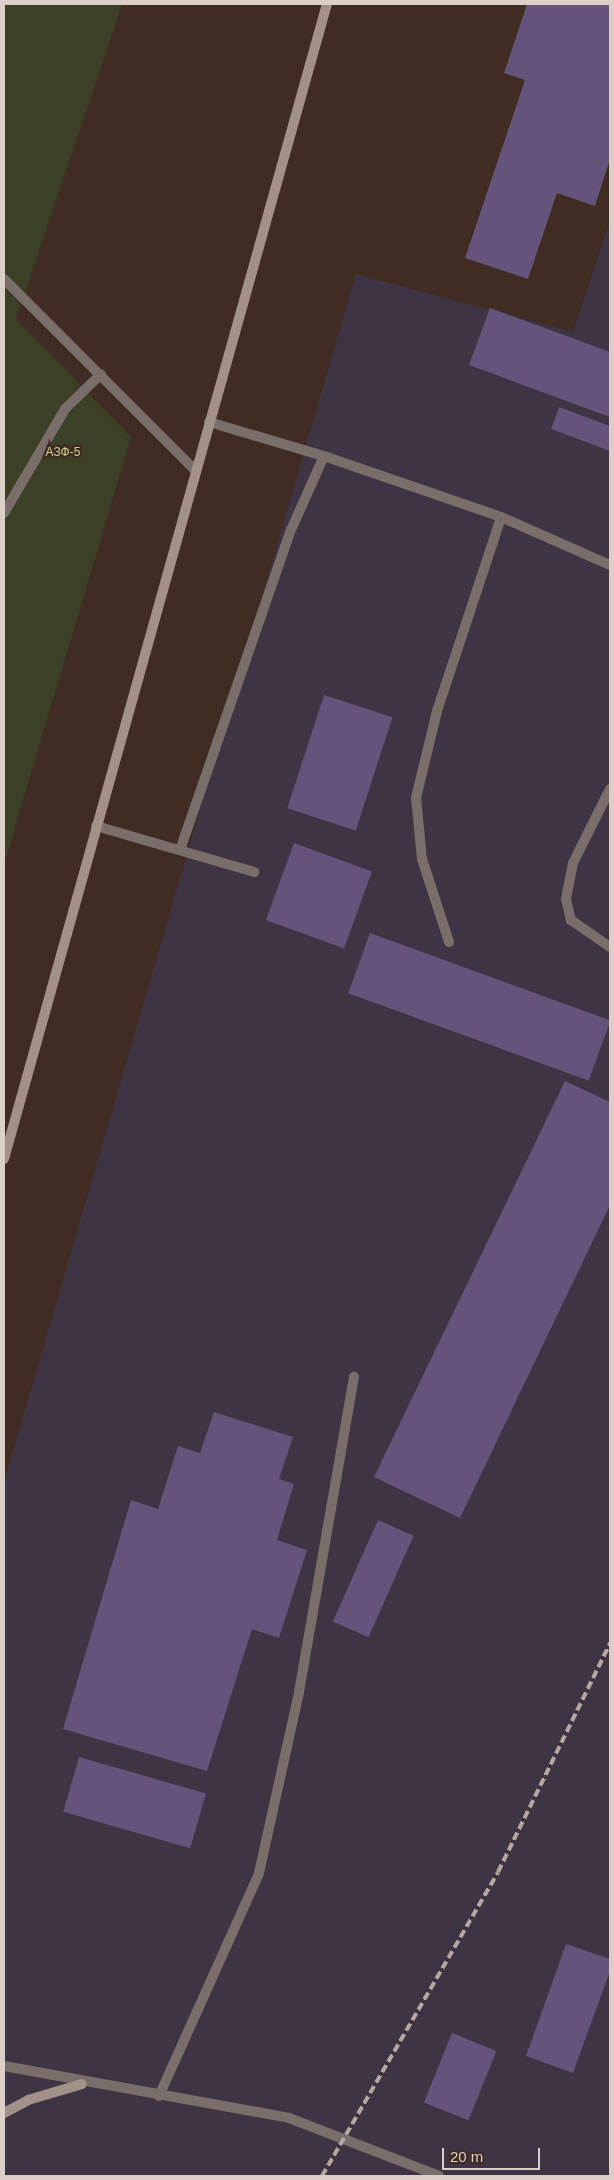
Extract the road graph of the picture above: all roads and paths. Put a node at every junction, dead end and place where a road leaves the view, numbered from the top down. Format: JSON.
{"nodes":[{"id":1,"x":327,"y":4,"type":"edge"},
{"id":2,"x":4,"y":279,"type":"edge"},
{"id":3,"x":101,"y":374,"type":"junction"},
{"id":4,"x":209,"y":422,"type":"junction"},
{"id":5,"x":324,"y":456,"type":"junction"},
{"id":6,"x":195,"y":470,"type":"junction"},
{"id":7,"x":4,"y":513,"type":"edge"},
{"id":8,"x":501,"y":517,"type":"junction"},
{"id":9,"x":610,"y":565,"type":"edge"},
{"id":10,"x":610,"y":789,"type":"edge"},
{"id":11,"x":96,"y":826,"type":"junction"},
{"id":12,"x":180,"y":850,"type":"junction"},
{"id":13,"x":254,"y":872,"type":"dead end"},
{"id":14,"x":449,"y":942,"type":"dead end"},
{"id":15,"x":610,"y":947,"type":"edge"},
{"id":16,"x":4,"y":1159,"type":"edge"},
{"id":17,"x":354,"y":1377,"type":"dead end"},
{"id":18,"x":4,"y":2066,"type":"edge"},
{"id":19,"x":82,"y":2084,"type":"junction"},
{"id":20,"x":159,"y":2096,"type":"junction"},
{"id":21,"x":4,"y":2113,"type":"edge"},
{"id":22,"x":439,"y":2176,"type":"edge"}],
"edges":[{"from":1,"to":4,"type":"street"},
{"from":2,"to":3,"type":"street"},
{"from":3,"to":6,"type":"street"},
{"from":3,"to":7,"type":"street"},
{"from":4,"to":5,"type":"street"},
{"from":4,"to":6,"type":"street"},
{"from":5,"to":8,"type":"street"},
{"from":5,"to":12,"type":"street"},
{"from":6,"to":11,"type":"street"},
{"from":8,"to":9,"type":"street"},
{"from":8,"to":14,"type":"street"},
{"from":10,"to":15,"type":"street"},
{"from":11,"to":12,"type":"street"},
{"from":11,"to":16,"type":"street"},
{"from":12,"to":13,"type":"street"},
{"from":17,"to":20,"type":"street"},
{"from":18,"to":19,"type":"street"},
{"from":19,"to":20,"type":"street"},
{"from":19,"to":21,"type":"street"},
{"from":20,"to":22,"type":"street"}]}
